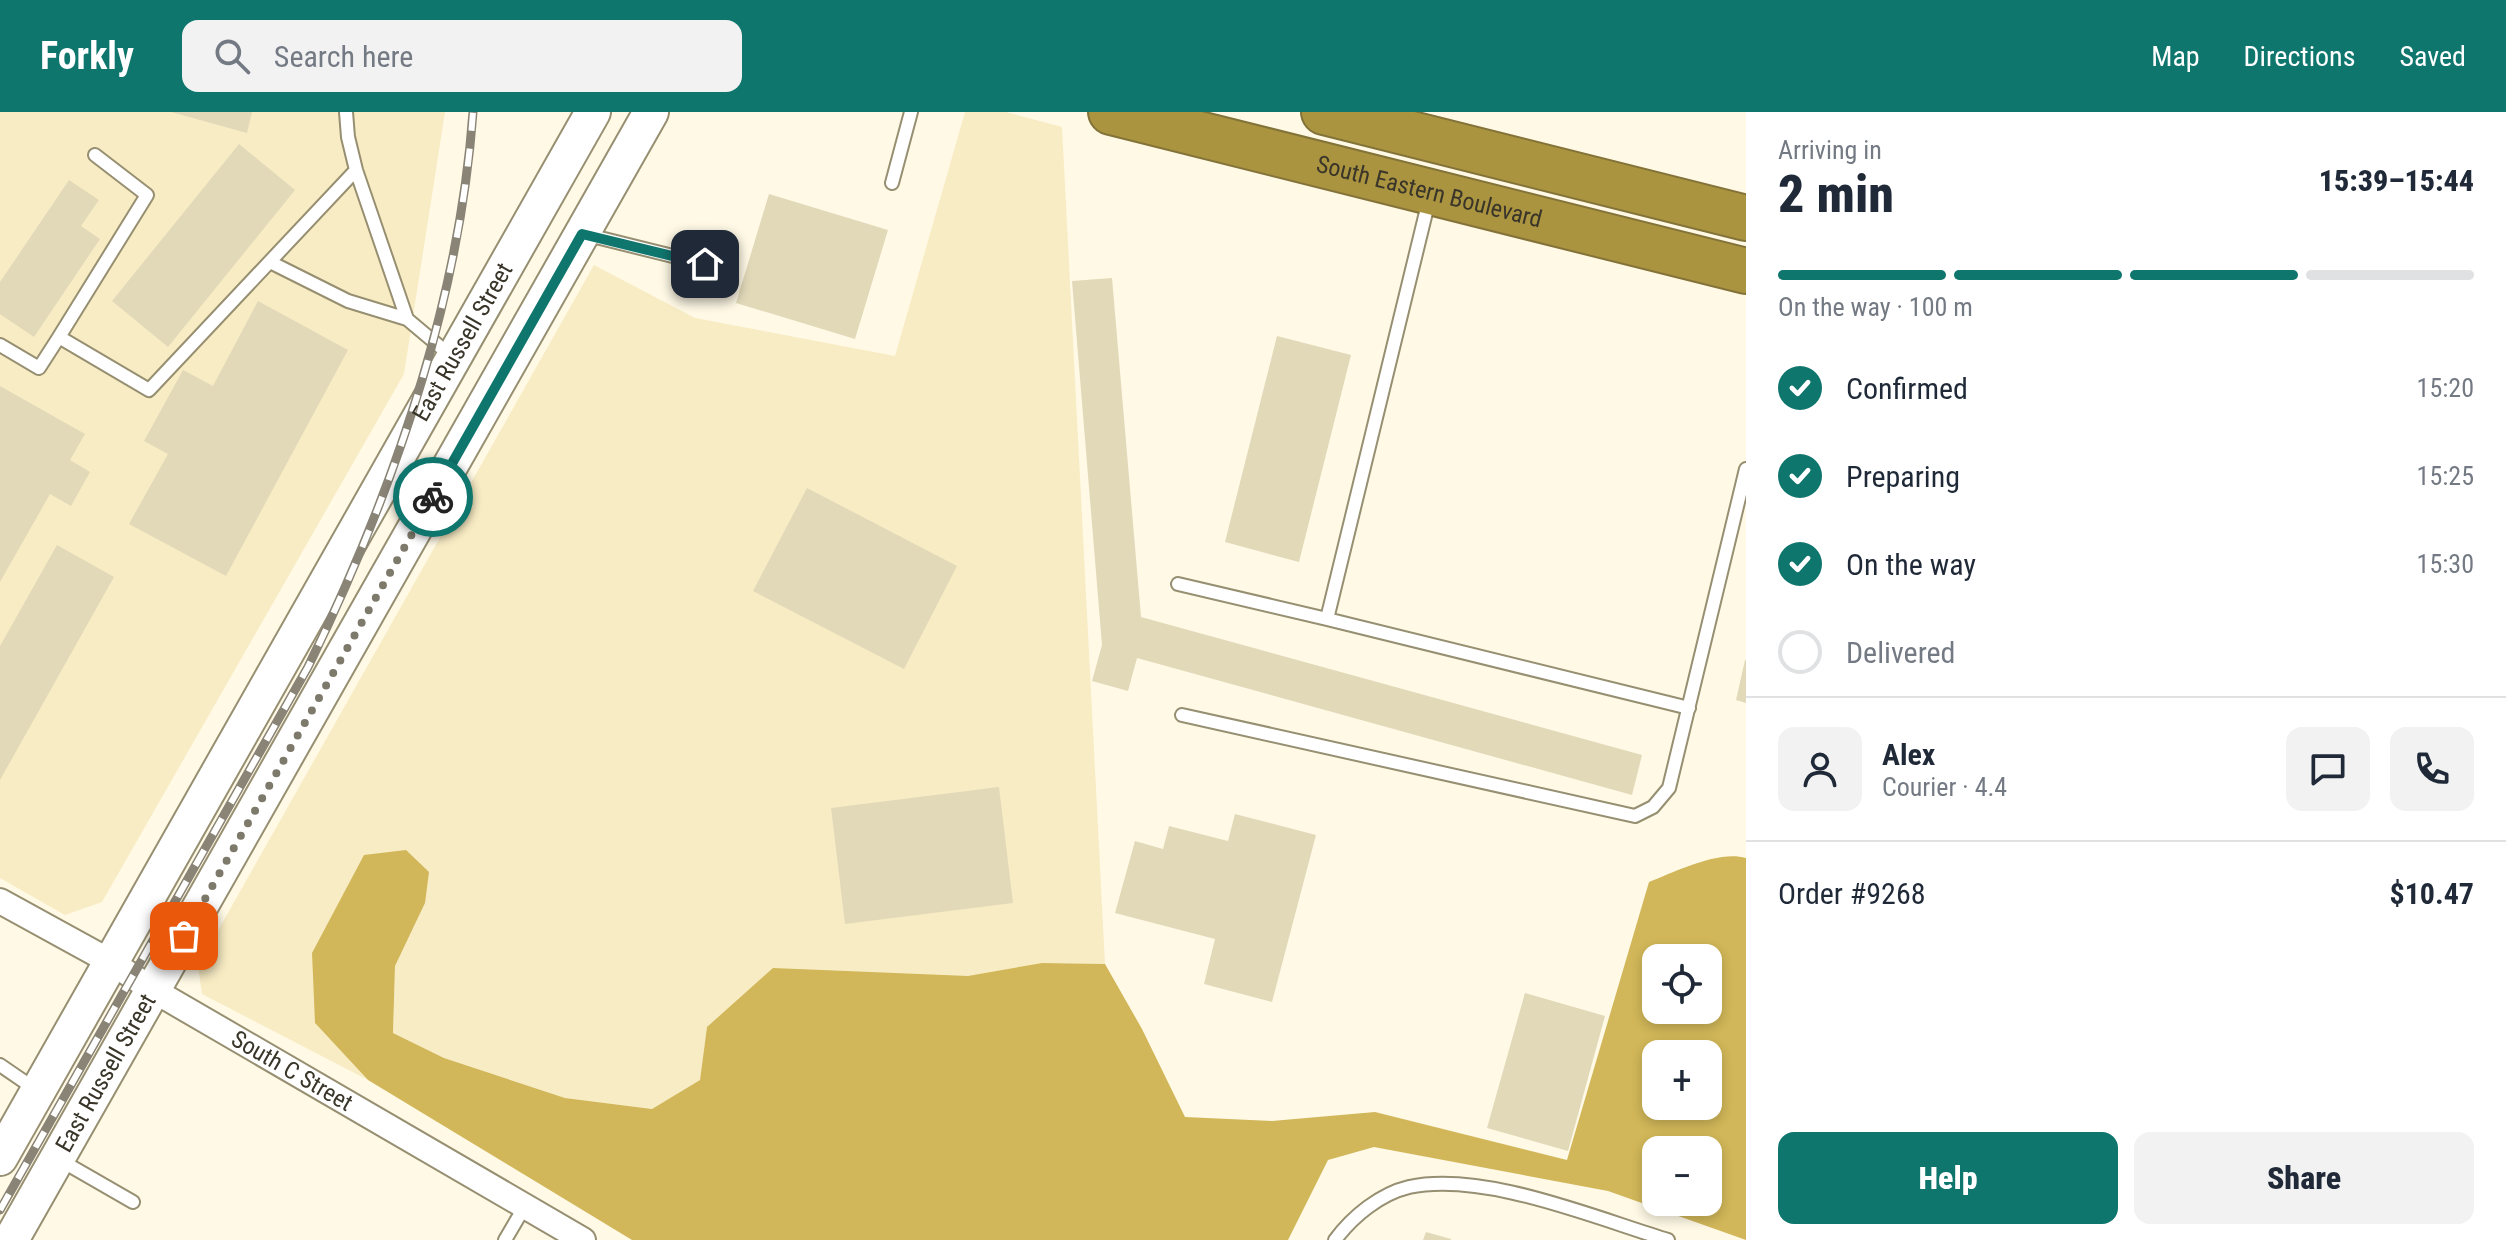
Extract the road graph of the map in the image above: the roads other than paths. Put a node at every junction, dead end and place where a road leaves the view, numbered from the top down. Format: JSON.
{"nodes":[{"id":1,"x":346,"y":112,"type":"edge"},
{"id":2,"x":593,"y":112,"type":"edge"},
{"id":3,"x":651,"y":112,"type":"edge"},
{"id":4,"x":911,"y":112,"type":"edge"},
{"id":5,"x":1111,"y":112,"type":"edge"},
{"id":6,"x":1324,"y":112,"type":"edge"},
{"id":7,"x":95,"y":155,"type":"dead end"},
{"id":8,"x":356,"y":170,"type":"junction"},
{"id":9,"x":892,"y":183,"type":"dead end"},
{"id":10,"x":1431,"y":192,"type":"junction"},
{"id":11,"x":1746,"y":218,"type":"edge"},
{"id":12,"x":582,"y":234,"type":"junction"},
{"id":13,"x":270,"y":262,"type":"junction"},
{"id":14,"x":705,"y":264,"type":"dead end"},
{"id":15,"x":1746,"y":271,"type":"edge"},
{"id":16,"x":407,"y":319,"type":"junction"},
{"id":17,"x":59,"y":337,"type":"junction"},
{"id":18,"x":0,"y":345,"type":"edge"},
{"id":19,"x":453,"y":358,"type":"junction"},
{"id":20,"x":1746,"y":469,"type":"edge"},
{"id":21,"x":1178,"y":584,"type":"dead end"},
{"id":22,"x":1327,"y":619,"type":"junction"},
{"id":23,"x":1689,"y":708,"type":"junction"},
{"id":24,"x":1182,"y":715,"type":"dead end"},
{"id":25,"x":0,"y":901,"type":"edge"},
{"id":26,"x":111,"y":962,"type":"junction"},
{"id":27,"x":153,"y":990,"type":"junction"},
{"id":28,"x":0,"y":1065,"type":"edge"},
{"id":29,"x":38,"y":1091,"type":"junction"},
{"id":30,"x":0,"y":1158,"type":"edge"},
{"id":31,"x":57,"y":1159,"type":"junction"},
{"id":32,"x":133,"y":1202,"type":"dead end"},
{"id":33,"x":525,"y":1206,"type":"junction"},
{"id":34,"x":11,"y":1240,"type":"edge"},
{"id":35,"x":505,"y":1240,"type":"edge"},
{"id":36,"x":583,"y":1240,"type":"edge"},
{"id":37,"x":1335,"y":1240,"type":"edge"},
{"id":38,"x":1668,"y":1240,"type":"edge"}],
"edges":[{"from":1,"to":8,"type":"lane"},
{"from":2,"to":19,"type":"main road","name":"East Russell Street"},
{"from":3,"to":12,"type":"main road","name":"East Russell Street"},
{"from":4,"to":9,"type":"lane"},
{"from":5,"to":10,"type":"highway","name":"South Eastern Boulevard"},
{"from":6,"to":11,"type":"highway"},
{"from":7,"to":17,"type":"lane"},
{"from":8,"to":13,"type":"lane"},
{"from":8,"to":16,"type":"lane"},
{"from":10,"to":15,"type":"highway","name":"South Eastern Boulevard"},
{"from":10,"to":22,"type":"lane"},
{"from":12,"to":14,"type":"lane"},
{"from":12,"to":27,"type":"main road","name":"East Russell Street"},
{"from":13,"to":16,"type":"lane"},
{"from":13,"to":17,"type":"lane"},
{"from":16,"to":19,"type":"lane"},
{"from":17,"to":18,"type":"lane"},
{"from":19,"to":26,"type":"main road","name":"East Russell Street"},
{"from":20,"to":23,"type":"lane"},
{"from":21,"to":22,"type":"lane"},
{"from":22,"to":23,"type":"lane"},
{"from":23,"to":24,"type":"lane"},
{"from":25,"to":26,"type":"street","name":"South C Street"},
{"from":26,"to":27,"type":"street","name":"South C Street"},
{"from":26,"to":29,"type":"main road","name":"East Russell Street"},
{"from":27,"to":31,"type":"main road","name":"East Russell Street"},
{"from":27,"to":33,"type":"street","name":"South C Street"},
{"from":28,"to":29,"type":"lane"},
{"from":29,"to":30,"type":"main road","name":"East Russell Street"},
{"from":31,"to":32,"type":"lane"},
{"from":31,"to":34,"type":"main road","name":"East Russell Street"},
{"from":33,"to":35,"type":"lane"},
{"from":33,"to":36,"type":"street","name":"South C Street"},
{"from":37,"to":38,"type":"lane"}]}
